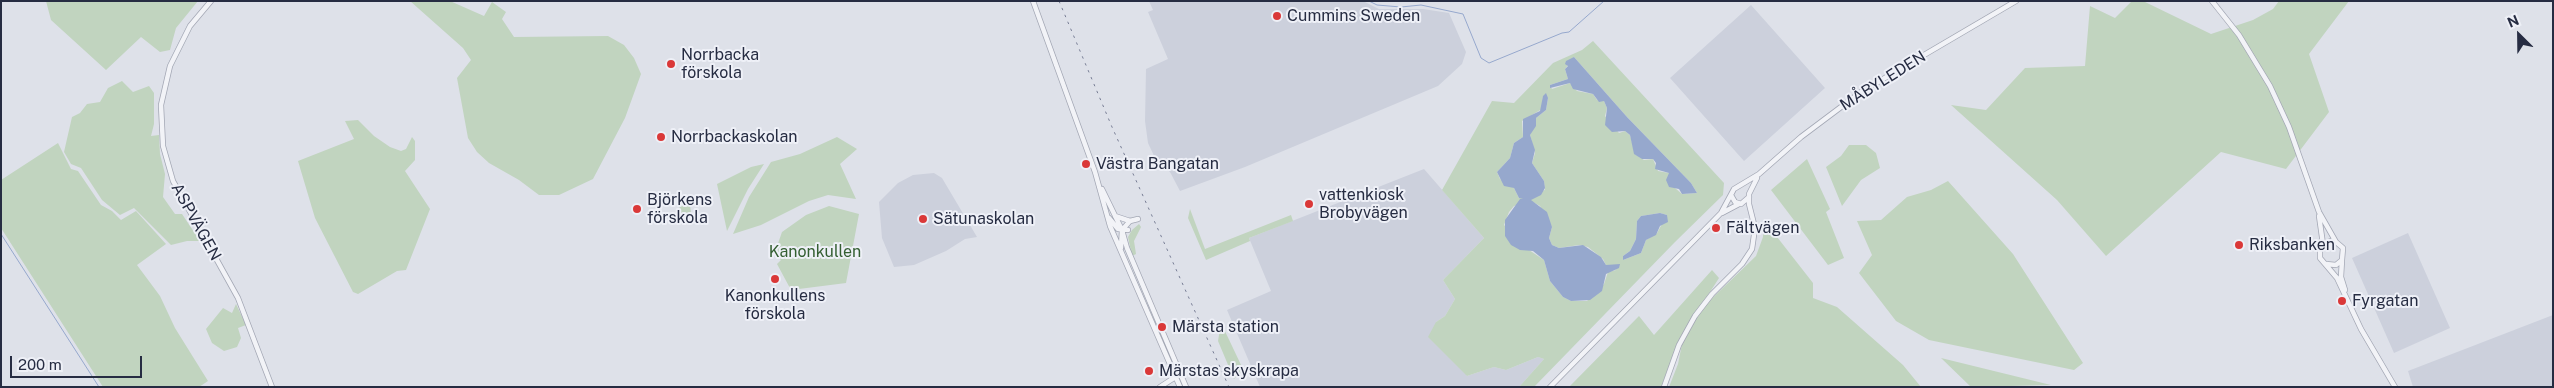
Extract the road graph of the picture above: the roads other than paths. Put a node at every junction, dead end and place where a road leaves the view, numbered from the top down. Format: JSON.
{"nodes":[{"id":1,"x":211,"y":1,"type":"edge"},
{"id":2,"x":1033,"y":1,"type":"edge"},
{"id":3,"x":2016,"y":1,"type":"edge"},
{"id":4,"x":2212,"y":1,"type":"edge"},
{"id":5,"x":1094,"y":172,"type":"junction"},
{"id":6,"x":1759,"y":174,"type":"junction"},
{"id":7,"x":1742,"y":186,"type":"junction"},
{"id":8,"x":1732,"y":195,"type":"junction"},
{"id":9,"x":1749,"y":195,"type":"junction"},
{"id":10,"x":1740,"y":204,"type":"junction"},
{"id":11,"x":2319,"y":212,"type":"junction"},
{"id":12,"x":1721,"y":213,"type":"junction"},
{"id":13,"x":1114,"y":215,"type":"junction"},
{"id":14,"x":1108,"y":217,"type":"junction"},
{"id":15,"x":1753,"y":219,"type":"junction"},
{"id":16,"x":1130,"y":221,"type":"junction"},
{"id":17,"x":1122,"y":230,"type":"junction"},
{"id":18,"x":1128,"y":230,"type":"junction"},
{"id":19,"x":1124,"y":238,"type":"junction"},
{"id":20,"x":2336,"y":242,"type":"junction"},
{"id":21,"x":2323,"y":244,"type":"junction"},
{"id":22,"x":1123,"y":254,"type":"junction"},
{"id":23,"x":2342,"y":260,"type":"junction"},
{"id":24,"x":2326,"y":264,"type":"junction"},
{"id":25,"x":2352,"y":310,"type":"junction"},
{"id":26,"x":1179,"y":380,"type":"edge"},
{"id":27,"x":272,"y":387,"type":"edge"},
{"id":28,"x":1160,"y":387,"type":"edge"},
{"id":29,"x":1172,"y":387,"type":"edge"},
{"id":30,"x":1186,"y":387,"type":"edge"},
{"id":31,"x":1550,"y":387,"type":"edge"},
{"id":32,"x":1664,"y":387,"type":"edge"},
{"id":33,"x":2395,"y":387,"type":"edge"}],
"edges":[{"from":1,"to":27,"type":"street","name":"ASPVÄGEN"},
{"from":2,"to":5,"type":"street"},
{"from":3,"to":6,"type":"street","name":"MÅBYLEDEN"},
{"from":4,"to":11,"type":"street"},
{"from":5,"to":13,"type":"street"},
{"from":5,"to":14,"type":"street"},
{"from":6,"to":7,"type":"street","name":"MÅBYLEDEN"},
{"from":6,"to":9,"type":"street","name":"MÅBYLEDEN"},
{"from":7,"to":8,"type":"street","name":"MÅBYLEDEN"},
{"from":7,"to":9,"type":"street"},
{"from":8,"to":10,"type":"street"},
{"from":8,"to":12,"type":"street","name":"MÅBYLEDEN"},
{"from":9,"to":10,"type":"street","name":"MÅBYLEDEN"},
{"from":9,"to":15,"type":"street"},
{"from":10,"to":12,"type":"street","name":"MÅBYLEDEN"},
{"from":10,"to":15,"type":"street"},
{"from":11,"to":20,"type":"street"},
{"from":11,"to":21,"type":"street"},
{"from":12,"to":31,"type":"street","name":"MÅBYLEDEN"},
{"from":13,"to":16,"type":"street"},
{"from":13,"to":17,"type":"street"},
{"from":14,"to":17,"type":"street"},
{"from":14,"to":22,"type":"street"},
{"from":15,"to":32,"type":"street"},
{"from":16,"to":17,"type":"street"},
{"from":16,"to":18,"type":"street"},
{"from":17,"to":18,"type":"street"},
{"from":17,"to":19,"type":"street"},
{"from":17,"to":22,"type":"street"},
{"from":18,"to":19,"type":"street"},
{"from":19,"to":26,"type":"street"},
{"from":20,"to":21,"type":"street"},
{"from":20,"to":23,"type":"street"},
{"from":21,"to":24,"type":"street"},
{"from":22,"to":26,"type":"street"},
{"from":23,"to":24,"type":"street"},
{"from":23,"to":25,"type":"street"},
{"from":24,"to":25,"type":"street"},
{"from":25,"to":33,"type":"street"},
{"from":26,"to":28,"type":"street"},
{"from":26,"to":29,"type":"street"},
{"from":26,"to":30,"type":"street"}]}
